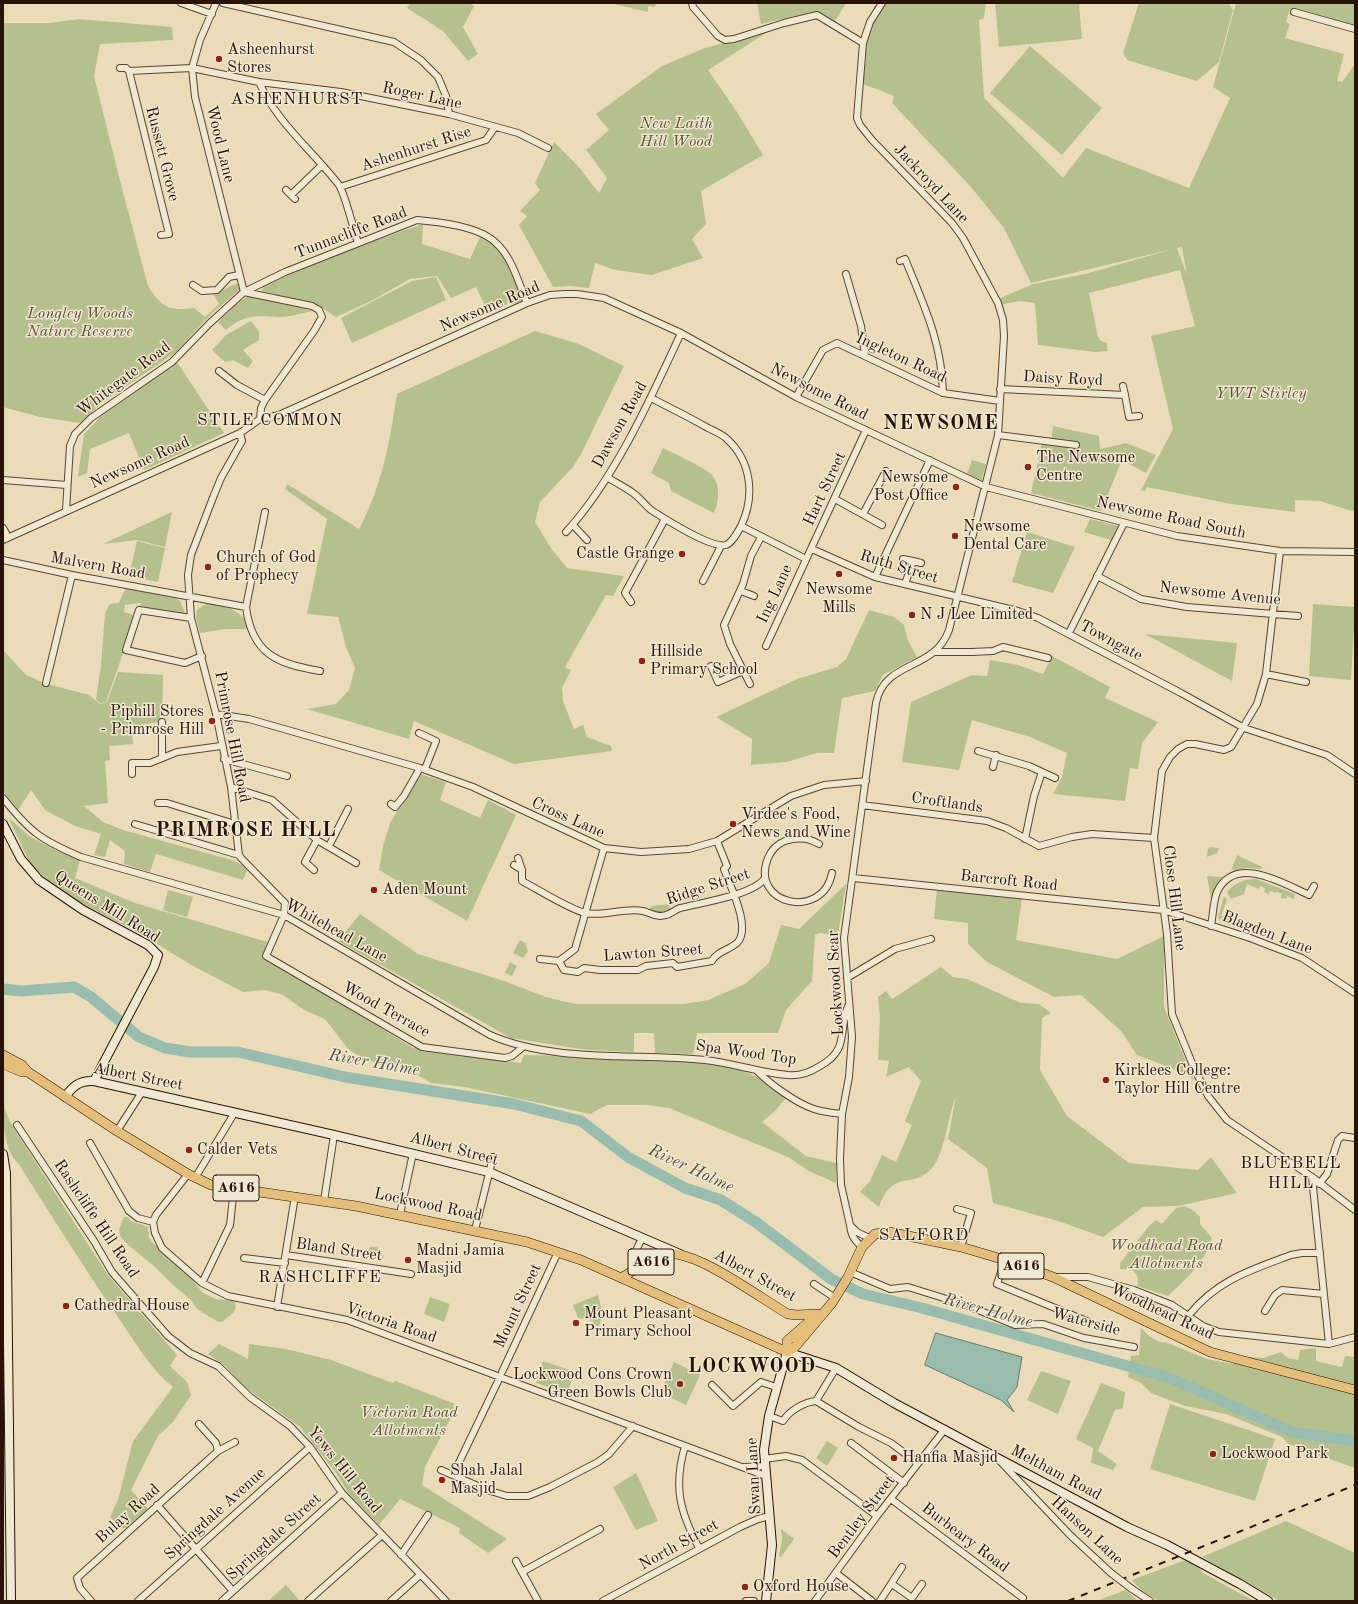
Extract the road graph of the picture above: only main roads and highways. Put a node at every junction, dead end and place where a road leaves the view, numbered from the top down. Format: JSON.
{"nodes":[{"id":1,"x":3,"y":1056,"type":"edge"},
{"id":2,"x":3,"y":1064,"type":"edge"},
{"id":3,"x":28,"y":1072,"type":"junction"},
{"id":4,"x":621,"y":1278,"type":"junction"},
{"id":5,"x":822,"y":1312,"type":"junction"},
{"id":6,"x":1355,"y":1390,"type":"edge"}],
"edges":[{"from":1,"to":3,"type":"main road","number":"A616"},
{"from":2,"to":3,"type":"main road","number":"A616"},
{"from":3,"to":4,"type":"main road","name":"Lockwood Road","number":"A616"},
{"from":4,"to":5,"type":"main road","name":"Albert Street","number":"A616"},
{"from":4,"to":5,"type":"main road","name":"Lockwood Road","number":"A616"},
{"from":5,"to":6,"type":"main road","name":"Woodhead Road","number":"A616"}]}
